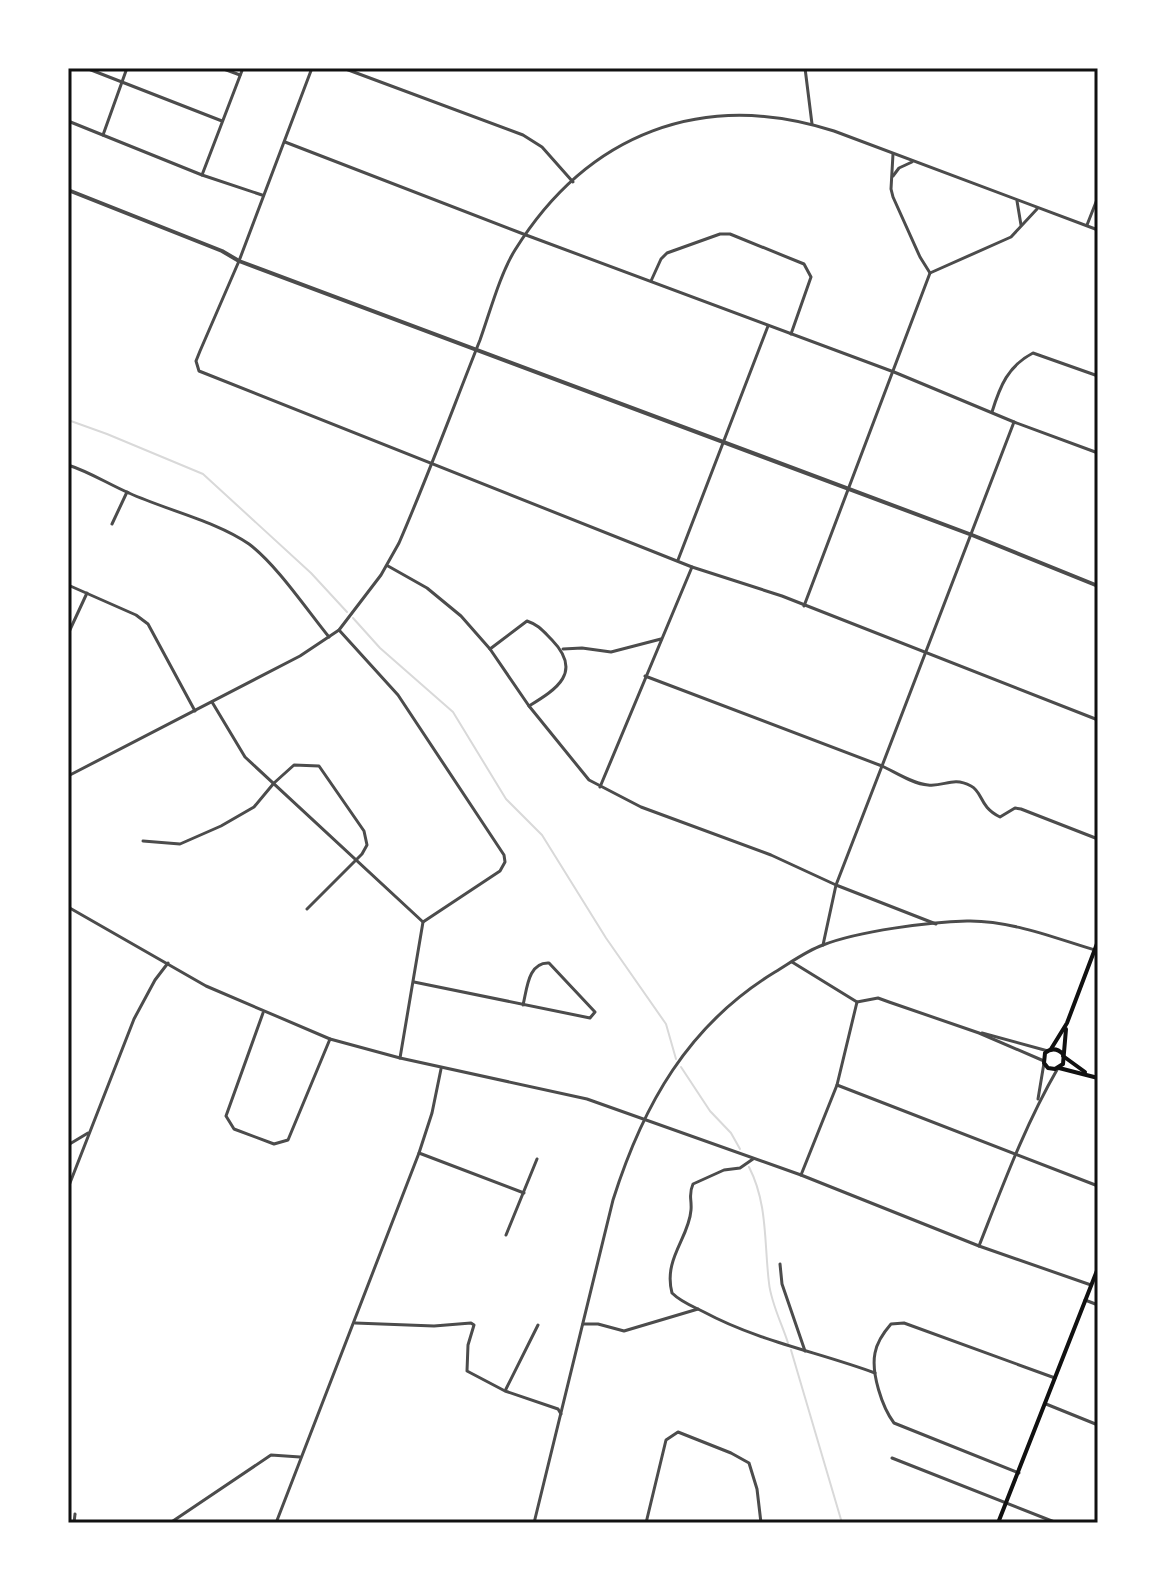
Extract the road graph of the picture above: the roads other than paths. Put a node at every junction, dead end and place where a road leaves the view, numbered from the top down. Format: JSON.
{"nodes":[{"id":1,"x":86,"y":68,"type":"edge"},
{"id":2,"x":127,"y":68,"type":"edge"},
{"id":3,"x":221,"y":68,"type":"edge"},
{"id":4,"x":243,"y":68,"type":"edge"},
{"id":5,"x":312,"y":68,"type":"edge"},
{"id":6,"x":343,"y":68,"type":"edge"},
{"id":7,"x":805,"y":68,"type":"edge"},
{"id":8,"x":240,"y":76,"type":"junction"},
{"id":9,"x":121,"y":82,"type":"junction"},
{"id":10,"x":68,"y":121,"type":"edge"},
{"id":11,"x":222,"y":121,"type":"junction"},
{"id":12,"x":812,"y":124,"type":"junction"},
{"id":13,"x":103,"y":135,"type":"junction"},
{"id":14,"x":283,"y":145,"type":"junction"},
{"id":15,"x":893,"y":153,"type":"junction"},
{"id":16,"x":914,"y":162,"type":"junction"},
{"id":17,"x":202,"y":175,"type":"junction"},
{"id":18,"x":893,"y":176,"type":"junction"},
{"id":19,"x":573,"y":182,"type":"junction"},
{"id":20,"x":68,"y":190,"type":"edge"},
{"id":21,"x":263,"y":196,"type":"junction"},
{"id":22,"x":1098,"y":197,"type":"edge"},
{"id":23,"x":1017,"y":201,"type":"junction"},
{"id":24,"x":1037,"y":209,"type":"junction"},
{"id":25,"x":1021,"y":225,"type":"junction"},
{"id":26,"x":1087,"y":225,"type":"junction"},
{"id":27,"x":1098,"y":230,"type":"edge"},
{"id":28,"x":526,"y":235,"type":"junction"},
{"id":29,"x":239,"y":261,"type":"junction"},
{"id":30,"x":930,"y":273,"type":"junction"},
{"id":31,"x":651,"y":281,"type":"junction"},
{"id":32,"x":768,"y":326,"type":"junction"},
{"id":33,"x":791,"y":334,"type":"junction"},
{"id":34,"x":476,"y":350,"type":"junction"},
{"id":35,"x":894,"y":372,"type":"junction"},
{"id":36,"x":1098,"y":376,"type":"edge"},
{"id":37,"x":992,"y":413,"type":"junction"},
{"id":38,"x":1014,"y":422,"type":"junction"},
{"id":39,"x":723,"y":444,"type":"junction"},
{"id":40,"x":1098,"y":453,"type":"edge"},
{"id":41,"x":431,"y":463,"type":"junction"},
{"id":42,"x":68,"y":466,"type":"edge"},
{"id":43,"x":848,"y":490,"type":"junction"},
{"id":44,"x":127,"y":492,"type":"junction"},
{"id":45,"x":112,"y":524,"type":"dead end"},
{"id":46,"x":972,"y":535,"type":"junction"},
{"id":47,"x":678,"y":560,"type":"junction"},
{"id":48,"x":386,"y":565,"type":"junction"},
{"id":49,"x":692,"y":567,"type":"junction"},
{"id":50,"x":68,"y":585,"type":"edge"},
{"id":51,"x":1098,"y":586,"type":"edge"},
{"id":52,"x":87,"y":593,"type":"junction"},
{"id":53,"x":804,"y":606,"type":"junction"},
{"id":54,"x":339,"y":630,"type":"junction"},
{"id":55,"x":68,"y":634,"type":"edge"},
{"id":56,"x":329,"y":637,"type":"junction"},
{"id":57,"x":661,"y":639,"type":"junction"},
{"id":58,"x":490,"y":649,"type":"junction"},
{"id":59,"x":561,"y":649,"type":"junction"},
{"id":60,"x":927,"y":654,"type":"junction"},
{"id":61,"x":645,"y":676,"type":"junction"},
{"id":62,"x":212,"y":702,"type":"junction"},
{"id":63,"x":529,"y":706,"type":"junction"},
{"id":64,"x":195,"y":711,"type":"junction"},
{"id":65,"x":1098,"y":720,"type":"edge"},
{"id":66,"x":882,"y":766,"type":"junction"},
{"id":67,"x":68,"y":776,"type":"edge"},
{"id":68,"x":274,"y":783,"type":"junction"},
{"id":69,"x":600,"y":787,"type":"junction"},
{"id":70,"x":1098,"y":839,"type":"edge"},
{"id":71,"x":143,"y":841,"type":"dead end"},
{"id":72,"x":356,"y":859,"type":"junction"},
{"id":73,"x":836,"y":885,"type":"junction"},
{"id":74,"x":68,"y":907,"type":"edge"},
{"id":75,"x":307,"y":909,"type":"dead end"},
{"id":76,"x":423,"y":922,"type":"junction"},
{"id":77,"x":937,"y":924,"type":"junction"},
{"id":78,"x":1098,"y":941,"type":"edge"},
{"id":79,"x":823,"y":945,"type":"junction"},
{"id":80,"x":1096,"y":951,"type":"edge"},
{"id":81,"x":792,"y":962,"type":"junction"},
{"id":82,"x":168,"y":963,"type":"junction"},
{"id":83,"x":414,"y":982,"type":"junction"},
{"id":84,"x":857,"y":1002,"type":"junction"},
{"id":85,"x":523,"y":1005,"type":"junction"},
{"id":86,"x":263,"y":1012,"type":"junction"},
{"id":87,"x":1067,"y":1023,"type":"junction"},
{"id":88,"x":979,"y":1033,"type":"junction"},
{"id":89,"x":330,"y":1039,"type":"junction"},
{"id":90,"x":1049,"y":1050,"type":"junction"},
{"id":91,"x":1063,"y":1055,"type":"junction"},
{"id":92,"x":400,"y":1058,"type":"junction"},
{"id":93,"x":1044,"y":1062,"type":"junction"},
{"id":94,"x":442,"y":1067,"type":"junction"},
{"id":95,"x":1059,"y":1068,"type":"junction"},
{"id":96,"x":1087,"y":1074,"type":"junction"},
{"id":97,"x":1098,"y":1078,"type":"edge"},
{"id":98,"x":837,"y":1085,"type":"junction"},
{"id":99,"x":1037,"y":1103,"type":"junction"},
{"id":100,"x":88,"y":1133,"type":"junction"},
{"id":101,"x":68,"y":1145,"type":"edge"},
{"id":102,"x":1015,"y":1152,"type":"junction"},
{"id":103,"x":419,"y":1153,"type":"junction"},
{"id":104,"x":537,"y":1159,"type":"dead end"},
{"id":105,"x":754,"y":1159,"type":"junction"},
{"id":106,"x":801,"y":1175,"type":"junction"},
{"id":107,"x":1098,"y":1186,"type":"edge"},
{"id":108,"x":68,"y":1188,"type":"edge"},
{"id":109,"x":524,"y":1193,"type":"junction"},
{"id":110,"x":506,"y":1235,"type":"dead end"},
{"id":111,"x":979,"y":1246,"type":"junction"},
{"id":112,"x":780,"y":1264,"type":"dead end"},
{"id":113,"x":1098,"y":1268,"type":"edge"},
{"id":114,"x":1091,"y":1285,"type":"junction"},
{"id":115,"x":1085,"y":1300,"type":"junction"},
{"id":116,"x":1098,"y":1305,"type":"edge"},
{"id":117,"x":698,"y":1309,"type":"junction"},
{"id":118,"x":354,"y":1323,"type":"junction"},
{"id":119,"x":583,"y":1324,"type":"junction"},
{"id":120,"x":538,"y":1325,"type":"dead end"},
{"id":121,"x":805,"y":1351,"type":"junction"},
{"id":122,"x":875,"y":1373,"type":"junction"},
{"id":123,"x":1056,"y":1378,"type":"junction"},
{"id":124,"x":505,"y":1391,"type":"junction"},
{"id":125,"x":1046,"y":1404,"type":"junction"},
{"id":126,"x":561,"y":1414,"type":"junction"},
{"id":127,"x":1098,"y":1425,"type":"edge"},
{"id":128,"x":300,"y":1457,"type":"junction"},
{"id":129,"x":892,"y":1458,"type":"dead end"},
{"id":130,"x":1019,"y":1473,"type":"junction"},
{"id":131,"x":1006,"y":1504,"type":"junction"},
{"id":132,"x":75,"y":1514,"type":"dead end"},
{"id":133,"x":74,"y":1523,"type":"edge"},
{"id":134,"x":170,"y":1523,"type":"edge"},
{"id":135,"x":276,"y":1523,"type":"edge"},
{"id":136,"x":534,"y":1523,"type":"edge"},
{"id":137,"x":646,"y":1523,"type":"edge"},
{"id":138,"x":761,"y":1523,"type":"edge"},
{"id":139,"x":998,"y":1523,"type":"edge"},
{"id":140,"x":1057,"y":1523,"type":"edge"}],
"edges":[{"from":1,"to":9,"type":"street"},
{"from":2,"to":9,"type":"street"},
{"from":3,"to":8,"type":"street"},
{"from":4,"to":8,"type":"street"},
{"from":5,"to":14,"type":"street"},
{"from":6,"to":19,"type":"street"},
{"from":7,"to":12,"type":"street"},
{"from":8,"to":11,"type":"street"},
{"from":9,"to":11,"type":"street"},
{"from":9,"to":13,"type":"street"},
{"from":10,"to":13,"type":"street"},
{"from":11,"to":17,"type":"street"},
{"from":12,"to":15,"type":"street"},
{"from":12,"to":19,"type":"street"},
{"from":13,"to":17,"type":"street"},
{"from":14,"to":21,"type":"street"},
{"from":14,"to":28,"type":"street"},
{"from":15,"to":16,"type":"street"},
{"from":15,"to":18,"type":"street"},
{"from":16,"to":18,"type":"street"},
{"from":16,"to":23,"type":"street"},
{"from":17,"to":21,"type":"street"},
{"from":18,"to":30,"type":"street"},
{"from":19,"to":28,"type":"street"},
{"from":20,"to":29,"type":"street"},
{"from":21,"to":29,"type":"street"},
{"from":22,"to":26,"type":"street"},
{"from":23,"to":24,"type":"street"},
{"from":23,"to":25,"type":"street"},
{"from":24,"to":25,"type":"street"},
{"from":24,"to":26,"type":"street"},
{"from":25,"to":30,"type":"street"},
{"from":26,"to":27,"type":"street"},
{"from":28,"to":31,"type":"street"},
{"from":28,"to":34,"type":"street"},
{"from":29,"to":34,"type":"street"},
{"from":29,"to":41,"type":"street"},
{"from":30,"to":35,"type":"street"},
{"from":31,"to":32,"type":"street"},
{"from":31,"to":33,"type":"street"},
{"from":32,"to":33,"type":"street"},
{"from":32,"to":39,"type":"street"},
{"from":33,"to":35,"type":"street"},
{"from":34,"to":39,"type":"street"},
{"from":34,"to":41,"type":"street"},
{"from":35,"to":37,"type":"street"},
{"from":35,"to":43,"type":"street"},
{"from":36,"to":37,"type":"street"},
{"from":37,"to":38,"type":"street"},
{"from":38,"to":40,"type":"street"},
{"from":38,"to":46,"type":"street"},
{"from":39,"to":43,"type":"street"},
{"from":39,"to":47,"type":"street"},
{"from":41,"to":47,"type":"street"},
{"from":41,"to":48,"type":"street"},
{"from":42,"to":44,"type":"street"},
{"from":43,"to":46,"type":"street"},
{"from":43,"to":53,"type":"street"},
{"from":44,"to":45,"type":"street"},
{"from":44,"to":56,"type":"street"},
{"from":46,"to":51,"type":"street"},
{"from":46,"to":60,"type":"street"},
{"from":47,"to":49,"type":"street"},
{"from":48,"to":54,"type":"street"},
{"from":48,"to":58,"type":"street"},
{"from":49,"to":53,"type":"street"},
{"from":49,"to":57,"type":"street"},
{"from":50,"to":52,"type":"street"},
{"from":52,"to":55,"type":"street"},
{"from":52,"to":64,"type":"street"},
{"from":53,"to":60,"type":"street"},
{"from":54,"to":56,"type":"street"},
{"from":54,"to":76,"type":"street"},
{"from":56,"to":62,"type":"street"},
{"from":57,"to":59,"type":"street"},
{"from":57,"to":61,"type":"street"},
{"from":58,"to":59,"type":"street"},
{"from":58,"to":63,"type":"street"},
{"from":59,"to":63,"type":"street"},
{"from":60,"to":65,"type":"street"},
{"from":60,"to":66,"type":"street"},
{"from":61,"to":66,"type":"street"},
{"from":61,"to":69,"type":"street"},
{"from":62,"to":64,"type":"street"},
{"from":62,"to":68,"type":"street"},
{"from":63,"to":69,"type":"street"},
{"from":64,"to":67,"type":"street"},
{"from":66,"to":70,"type":"street"},
{"from":66,"to":73,"type":"street"},
{"from":68,"to":71,"type":"street"},
{"from":68,"to":72,"type":"street"},
{"from":68,"to":72,"type":"street"},
{"from":69,"to":73,"type":"street"},
{"from":72,"to":75,"type":"street"},
{"from":72,"to":76,"type":"street"},
{"from":73,"to":77,"type":"street"},
{"from":73,"to":79,"type":"street"},
{"from":74,"to":82,"type":"street"},
{"from":76,"to":83,"type":"street"},
{"from":77,"to":79,"type":"street"},
{"from":77,"to":80,"type":"street"},
{"from":78,"to":80,"type":"main road"},
{"from":79,"to":81,"type":"street"},
{"from":80,"to":87,"type":"main road"},
{"from":81,"to":84,"type":"street"},
{"from":81,"to":119,"type":"street"},
{"from":82,"to":86,"type":"street"},
{"from":82,"to":100,"type":"street"},
{"from":83,"to":85,"type":"street"},
{"from":83,"to":92,"type":"street"},
{"from":84,"to":88,"type":"street"},
{"from":84,"to":98,"type":"street"},
{"from":85,"to":85,"type":"street"},
{"from":86,"to":89,"type":"street"},
{"from":86,"to":89,"type":"street"},
{"from":87,"to":90,"type":"main road"},
{"from":87,"to":91,"type":"main road"},
{"from":88,"to":90,"type":"street"},
{"from":88,"to":93,"type":"street"},
{"from":89,"to":92,"type":"street"},
{"from":90,"to":91,"type":"main road"},
{"from":90,"to":93,"type":"main road"},
{"from":91,"to":95,"type":"main road"},
{"from":91,"to":96,"type":"main road"},
{"from":92,"to":94,"type":"street"},
{"from":93,"to":95,"type":"main road"},
{"from":93,"to":99,"type":"street"},
{"from":94,"to":103,"type":"street"},
{"from":94,"to":105,"type":"street"},
{"from":95,"to":96,"type":"main road"},
{"from":95,"to":99,"type":"street"},
{"from":96,"to":97,"type":"main road"},
{"from":98,"to":102,"type":"street"},
{"from":98,"to":106,"type":"street"},
{"from":99,"to":102,"type":"street"},
{"from":100,"to":101,"type":"street"},
{"from":100,"to":108,"type":"street"},
{"from":102,"to":107,"type":"street"},
{"from":102,"to":111,"type":"street"},
{"from":103,"to":109,"type":"street"},
{"from":103,"to":118,"type":"street"},
{"from":104,"to":109,"type":"street"},
{"from":105,"to":106,"type":"street"},
{"from":105,"to":117,"type":"street"},
{"from":106,"to":111,"type":"street"},
{"from":109,"to":110,"type":"street"},
{"from":111,"to":114,"type":"street"},
{"from":112,"to":121,"type":"street"},
{"from":113,"to":114,"type":"main road"},
{"from":114,"to":115,"type":"main road"},
{"from":115,"to":116,"type":"street"},
{"from":115,"to":123,"type":"main road"},
{"from":117,"to":119,"type":"street"},
{"from":117,"to":121,"type":"street"},
{"from":118,"to":124,"type":"street"},
{"from":118,"to":128,"type":"street"},
{"from":119,"to":126,"type":"street"},
{"from":120,"to":124,"type":"street"},
{"from":121,"to":122,"type":"street"},
{"from":122,"to":123,"type":"street"},
{"from":122,"to":130,"type":"street"},
{"from":123,"to":125,"type":"main road"},
{"from":124,"to":126,"type":"street"},
{"from":125,"to":127,"type":"street"},
{"from":125,"to":130,"type":"main road"},
{"from":126,"to":136,"type":"street"},
{"from":128,"to":134,"type":"street"},
{"from":128,"to":135,"type":"street"},
{"from":129,"to":131,"type":"street"},
{"from":130,"to":131,"type":"main road"},
{"from":131,"to":139,"type":"main road"},
{"from":131,"to":140,"type":"street"},
{"from":132,"to":133,"type":"street"},
{"from":137,"to":138,"type":"street"}]}
